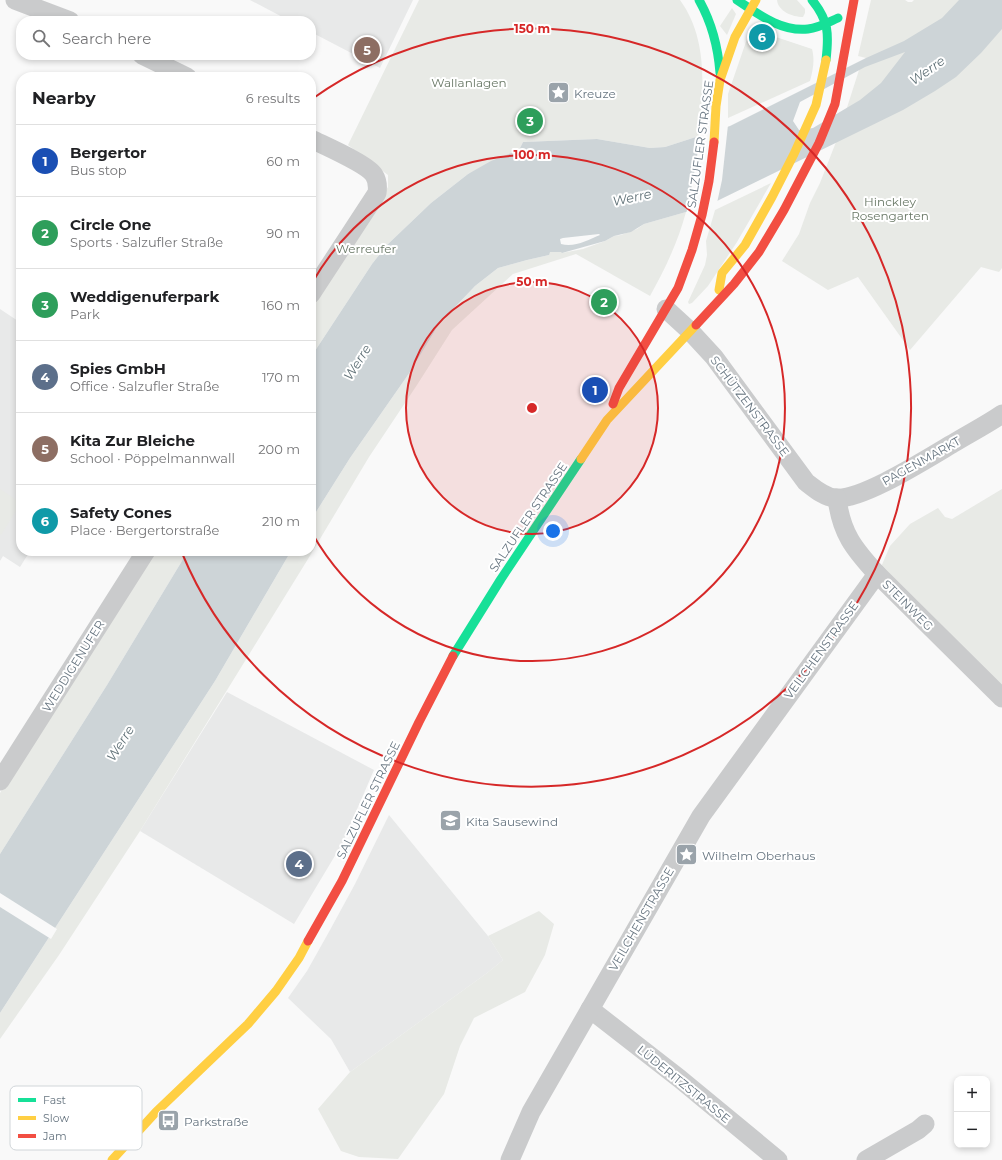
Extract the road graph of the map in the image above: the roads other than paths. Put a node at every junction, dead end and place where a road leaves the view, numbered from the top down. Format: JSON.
{"nodes":[{"id":1,"x":15,"y":0,"type":"edge"},
{"id":2,"x":699,"y":0,"type":"edge"},
{"id":3,"x":737,"y":0,"type":"edge"},
{"id":4,"x":756,"y":0,"type":"edge"},
{"id":5,"x":812,"y":0,"type":"edge"},
{"id":6,"x":853,"y":2,"type":"edge"},
{"id":7,"x":750,"y":9,"type":"junction"},
{"id":8,"x":57,"y":16,"type":"edge"},
{"id":9,"x":826,"y":24,"type":"junction"},
{"id":10,"x":152,"y":60,"type":"edge"},
{"id":11,"x":177,"y":72,"type":"edge"},
{"id":12,"x":720,"y":80,"type":"junction"},
{"id":13,"x":316,"y":142,"type":"edge"},
{"id":14,"x":316,"y":286,"type":"edge"},
{"id":15,"x":717,"y":302,"type":"junction"},
{"id":16,"x":666,"y":309,"type":"junction"},
{"id":17,"x":690,"y":331,"type":"junction"},
{"id":18,"x":1002,"y":414,"type":"edge"},
{"id":19,"x":607,"y":420,"type":"junction"},
{"id":20,"x":837,"y":498,"type":"junction"},
{"id":21,"x":143,"y":556,"type":"edge"},
{"id":22,"x":876,"y":574,"type":"junction"},
{"id":23,"x":1002,"y":698,"type":"edge"},
{"id":24,"x":0,"y":781,"type":"edge"},
{"id":25,"x":590,"y":1009,"type":"junction"},
{"id":26,"x":925,"y":1124,"type":"dead end"},
{"id":27,"x":142,"y":1130,"type":"edge"},
{"id":28,"x":510,"y":1160,"type":"edge"},
{"id":29,"x":778,"y":1160,"type":"edge"},
{"id":30,"x":866,"y":1160,"type":"edge"}],
"edges":[{"from":1,"to":8,"type":"street"},
{"from":2,"to":12,"type":"main road"},
{"from":3,"to":7,"type":"main road"},
{"from":4,"to":7,"type":"main road","name":"SALZUFLER STRASSE"},
{"from":5,"to":9,"type":"main road"},
{"from":6,"to":9,"type":"main road"},
{"from":6,"to":15,"type":"main road","name":"SALZUFLER STRASSE"},
{"from":7,"to":9,"type":"main road"},
{"from":7,"to":12,"type":"main road","name":"SALZUFLER STRASSE"},
{"from":9,"to":15,"type":"main road"},
{"from":10,"to":11,"type":"street"},
{"from":12,"to":16,"type":"main road","name":"SALZUFLER STRASSE"},
{"from":13,"to":14,"type":"street"},
{"from":15,"to":17,"type":"main road","name":"SALZUFLER STRASSE"},
{"from":16,"to":17,"type":"street","name":"SCHÜTZENSTRASSE"},
{"from":16,"to":19,"type":"main road","name":"SALZUFLER STRASSE"},
{"from":17,"to":19,"type":"main road","name":"SALZUFLER STRASSE"},
{"from":17,"to":20,"type":"street","name":"SCHÜTZENSTRASSE"},
{"from":18,"to":20,"type":"street","name":"PAGENMARKT"},
{"from":19,"to":27,"type":"main road","name":"SALZUFLER STRASSE"},
{"from":20,"to":22,"type":"street","name":"STEINWEG"},
{"from":21,"to":24,"type":"street","name":"WEDDIGENUFER"},
{"from":22,"to":23,"type":"street","name":"STEINWEG"},
{"from":22,"to":25,"type":"street","name":"VEILCHENSTRASSE"},
{"from":25,"to":28,"type":"street","name":"VEILCHENSTRASSE"},
{"from":25,"to":29,"type":"street","name":"LÜDERITZSTRASSE"},
{"from":26,"to":30,"type":"street"}]}
